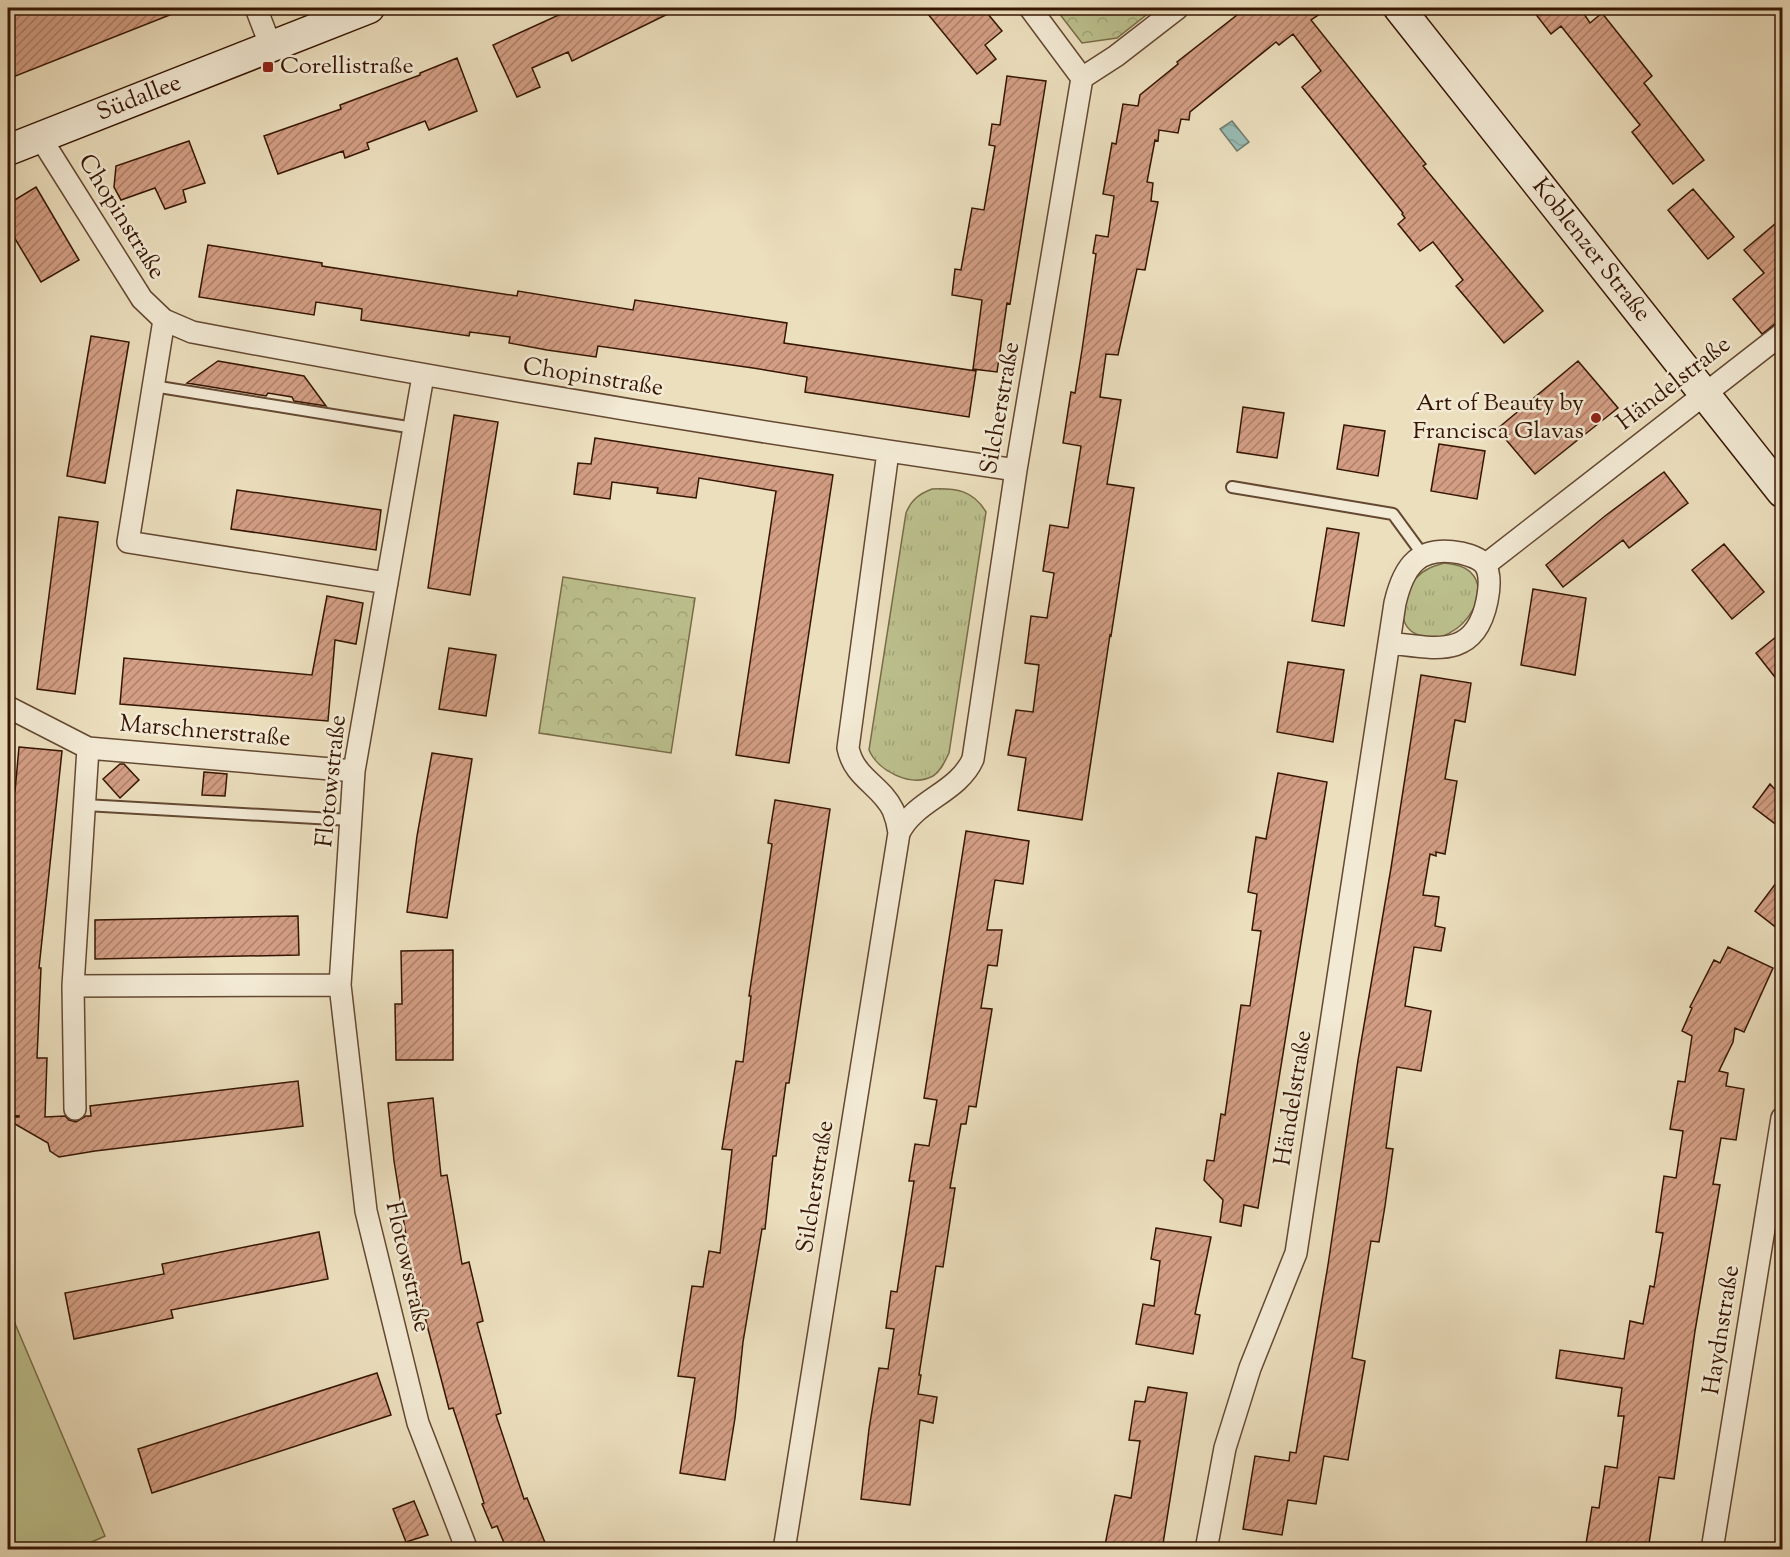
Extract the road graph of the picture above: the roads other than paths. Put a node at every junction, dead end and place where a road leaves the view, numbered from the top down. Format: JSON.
{"nodes":[{"id":1,"x":256,"y":8,"type":"edge"},
{"id":2,"x":369,"y":8,"type":"edge"},
{"id":3,"x":1030,"y":8,"type":"edge"},
{"id":4,"x":1178,"y":8,"type":"edge"},
{"id":5,"x":1399,"y":8,"type":"edge"},
{"id":6,"x":271,"y":47,"type":"junction"},
{"id":7,"x":1082,"y":78,"type":"junction"},
{"id":8,"x":40,"y":137,"type":"junction"},
{"id":9,"x":8,"y":150,"type":"edge"},
{"id":10,"x":165,"y":320,"type":"junction"},
{"id":11,"x":1782,"y":334,"type":"edge"},
{"id":12,"x":423,"y":376,"type":"junction"},
{"id":13,"x":153,"y":386,"type":"junction"},
{"id":14,"x":1705,"y":393,"type":"junction"},
{"id":15,"x":414,"y":428,"type":"junction"},
{"id":16,"x":888,"y":452,"type":"junction"},
{"id":17,"x":1016,"y":470,"type":"junction"},
{"id":18,"x":1232,"y":487,"type":"dead end"},
{"id":19,"x":1782,"y":492,"type":"edge"},
{"id":20,"x":1423,"y":555,"type":"junction"},
{"id":21,"x":1485,"y":565,"type":"junction"},
{"id":22,"x":387,"y":583,"type":"junction"},
{"id":23,"x":1389,"y":643,"type":"junction"},
{"id":24,"x":8,"y":707,"type":"edge"},
{"id":25,"x":88,"y":748,"type":"junction"},
{"id":26,"x":354,"y":771,"type":"junction"},
{"id":27,"x":85,"y":804,"type":"junction"},
{"id":28,"x":351,"y":820,"type":"junction"},
{"id":29,"x":899,"y":833,"type":"junction"},
{"id":30,"x":73,"y":986,"type":"junction"},
{"id":31,"x":340,"y":986,"type":"junction"},
{"id":32,"x":75,"y":1109,"type":"dead end"},
{"id":33,"x":1782,"y":1118,"type":"edge"},
{"id":34,"x":467,"y":1550,"type":"edge"},
{"id":35,"x":784,"y":1550,"type":"edge"},
{"id":36,"x":1206,"y":1550,"type":"edge"},
{"id":37,"x":1712,"y":1550,"type":"edge"}],
"edges":[{"from":1,"to":6,"type":"street"},
{"from":2,"to":6,"type":"main road","name":"Südallee"},
{"from":3,"to":7,"type":"street"},
{"from":4,"to":7,"type":"street"},
{"from":5,"to":14,"type":"main road","name":"Koblenzer Straße"},
{"from":6,"to":8,"type":"main road","name":"Südallee"},
{"from":7,"to":17,"type":"street","name":"Silcherstraße"},
{"from":8,"to":9,"type":"main road","name":"Südallee"},
{"from":8,"to":10,"type":"street","name":"Chopinstraße"},
{"from":10,"to":12,"type":"street","name":"Chopinstraße"},
{"from":10,"to":13,"type":"street"},
{"from":11,"to":14,"type":"street","name":"Händelstraße"},
{"from":12,"to":15,"type":"street","name":"Flotowstraße"},
{"from":12,"to":16,"type":"street","name":"Chopinstraße"},
{"from":13,"to":15,"type":"lane"},
{"from":13,"to":22,"type":"street"},
{"from":14,"to":19,"type":"main road","name":"Koblenzer Straße"},
{"from":14,"to":21,"type":"street","name":"Händelstraße"},
{"from":15,"to":22,"type":"street","name":"Flotowstraße"},
{"from":16,"to":17,"type":"street","name":"Chopinstraße"},
{"from":16,"to":29,"type":"street","name":"Silcherstraße"},
{"from":17,"to":29,"type":"street","name":"Silcherstraße"},
{"from":18,"to":20,"type":"lane"},
{"from":20,"to":21,"type":"street"},
{"from":20,"to":23,"type":"street","name":"Händelstraße"},
{"from":21,"to":23,"type":"street"},
{"from":22,"to":26,"type":"street","name":"Flotowstraße"},
{"from":23,"to":36,"type":"street","name":"Händelstraße"},
{"from":24,"to":25,"type":"street","name":"Marschnerstraße"},
{"from":25,"to":26,"type":"street","name":"Marschnerstraße"},
{"from":25,"to":27,"type":"street","name":"Marschnerstraße"},
{"from":26,"to":28,"type":"street","name":"Flotowstraße"},
{"from":27,"to":28,"type":"lane"},
{"from":27,"to":30,"type":"street","name":"Marschnerstraße"},
{"from":28,"to":31,"type":"street","name":"Flotowstraße"},
{"from":29,"to":35,"type":"street","name":"Silcherstraße"},
{"from":30,"to":31,"type":"street"},
{"from":30,"to":32,"type":"street"},
{"from":31,"to":34,"type":"street","name":"Flotowstraße"},
{"from":33,"to":37,"type":"street","name":"Haydnstraße"}]}
